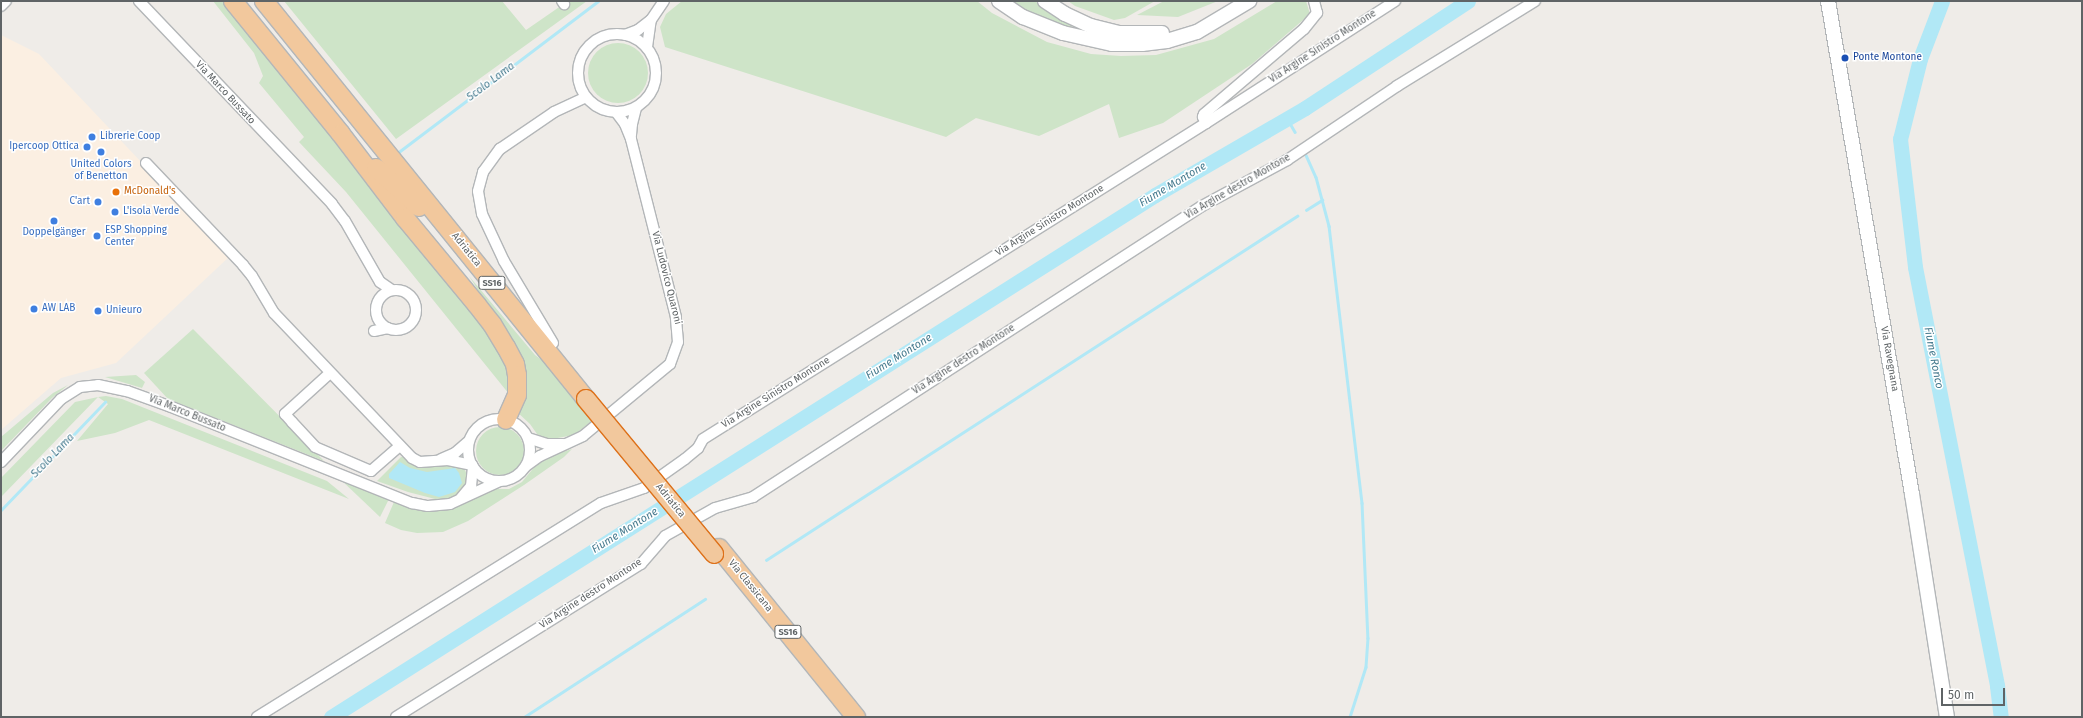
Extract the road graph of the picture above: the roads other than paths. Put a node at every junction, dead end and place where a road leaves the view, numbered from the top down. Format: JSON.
{"nodes":[{"id":1,"x":6,"y":1,"type":"edge"},
{"id":2,"x":139,"y":1,"type":"edge"},
{"id":3,"x":232,"y":1,"type":"edge"},
{"id":4,"x":264,"y":1,"type":"edge"},
{"id":5,"x":274,"y":1,"type":"edge"},
{"id":6,"x":664,"y":1,"type":"edge"},
{"id":7,"x":999,"y":1,"type":"edge"},
{"id":8,"x":1045,"y":1,"type":"edge"},
{"id":9,"x":1249,"y":1,"type":"edge"},
{"id":10,"x":1314,"y":1,"type":"edge"},
{"id":11,"x":1396,"y":1,"type":"edge"},
{"id":12,"x":1535,"y":1,"type":"edge"},
{"id":13,"x":1828,"y":1,"type":"edge"},
{"id":14,"x":1,"y":6,"type":"edge"},
{"id":15,"x":651,"y":20,"type":"junction"},
{"id":16,"x":1215,"y":22,"type":"junction"},
{"id":17,"x":625,"y":35,"type":"junction"},
{"id":18,"x":647,"y":47,"type":"junction"},
{"id":19,"x":586,"y":97,"type":"junction"},
{"id":20,"x":636,"y":108,"type":"junction"},
{"id":21,"x":616,"y":112,"type":"junction"},
{"id":22,"x":1206,"y":123,"type":"junction"},
{"id":23,"x":341,"y":134,"type":"junction"},
{"id":24,"x":382,"y":139,"type":"junction"},
{"id":25,"x":631,"y":139,"type":"junction"},
{"id":26,"x":146,"y":163,"type":"dead end"},
{"id":27,"x":402,"y":164,"type":"junction"},
{"id":28,"x":380,"y":282,"type":"junction"},
{"id":29,"x":392,"y":290,"type":"junction"},
{"id":30,"x":381,"y":298,"type":"junction"},
{"id":31,"x":552,"y":343,"type":"junction"},
{"id":32,"x":557,"y":363,"type":"junction"},
{"id":33,"x":330,"y":373,"type":"junction"},
{"id":34,"x":590,"y":396,"type":"junction"},
{"id":35,"x":506,"y":420,"type":"junction"},
{"id":36,"x":528,"y":438,"type":"junction"},
{"id":37,"x":469,"y":441,"type":"junction"},
{"id":38,"x":571,"y":443,"type":"junction"},
{"id":39,"x":400,"y":446,"type":"junction"},
{"id":40,"x":437,"y":460,"type":"junction"},
{"id":41,"x":1,"y":462,"type":"edge"},
{"id":42,"x":472,"y":466,"type":"junction"},
{"id":43,"x":526,"y":466,"type":"junction"},
{"id":44,"x":500,"y":481,"type":"junction"},
{"id":45,"x":394,"y":496,"type":"joint"},
{"id":46,"x":450,"y":504,"type":"junction"},
{"id":47,"x":717,"y":551,"type":"junction"},
{"id":48,"x":257,"y":717,"type":"edge"},
{"id":49,"x":396,"y":717,"type":"edge"},
{"id":50,"x":844,"y":717,"type":"edge"},
{"id":51,"x":856,"y":717,"type":"edge"},
{"id":52,"x":1947,"y":717,"type":"edge"}],
"edges":[{"from":1,"to":14,"type":"street"},
{"from":2,"to":28,"type":"street","name":"Via Marco Bussato"},
{"from":3,"to":23,"type":"highway"},
{"from":4,"to":24,"type":"highway","name":"Adriatica","number":"SS16"},
{"from":5,"to":24,"type":"highway","name":"Adriatica","number":"SS16"},
{"from":6,"to":15,"type":"street"},
{"from":7,"to":16,"type":"main road"},
{"from":8,"to":16,"type":"main road"},
{"from":9,"to":16,"type":"main road"},
{"from":10,"to":22,"type":"street"},
{"from":11,"to":22,"type":"street","name":"Via Argine Sinistro Montone"},
{"from":12,"to":49,"type":"street","name":"Via Argine destro Montone"},
{"from":13,"to":52,"type":"main road","name":"Via Ravegnana"},
{"from":15,"to":17,"type":"street"},
{"from":15,"to":18,"type":"street"},
{"from":17,"to":18,"type":"street"},
{"from":17,"to":19,"type":"street"},
{"from":18,"to":20,"type":"street"},
{"from":19,"to":21,"type":"street"},
{"from":19,"to":31,"type":"street","number":"SS16"},
{"from":20,"to":21,"type":"street"},
{"from":20,"to":25,"type":"street","name":"Via Ludovico Quaroni"},
{"from":21,"to":25,"type":"street","name":"Via Ludovico Quaroni"},
{"from":22,"to":48,"type":"street","name":"Via Argine Sinistro Montone"},
{"from":23,"to":32,"type":"highway"},
{"from":23,"to":35,"type":"highway"},
{"from":24,"to":27,"type":"highway","name":"Adriatica","number":"SS16"},
{"from":25,"to":38,"type":"street","name":"Via Ludovico Quaroni"},
{"from":26,"to":33,"type":"street"},
{"from":27,"to":31,"type":"highway","name":"Adriatica","number":"SS16"},
{"from":27,"to":32,"type":"highway","name":"Adriatica","number":"SS16"},
{"from":28,"to":29,"type":"street","name":"Via Marco Bussato"},
{"from":28,"to":30,"type":"street","name":"Via Marco Bussato"},
{"from":29,"to":30,"type":"street"},
{"from":29,"to":30,"type":"street"},
{"from":31,"to":34,"type":"highway","name":"Adriatica","number":"SS16"},
{"from":32,"to":34,"type":"highway","name":"Adriatica","number":"SS16"},
{"from":33,"to":39,"type":"street"},
{"from":33,"to":39,"type":"street"},
{"from":34,"to":47,"type":"highway","name":"Adriatica","number":"SS16"},
{"from":35,"to":36,"type":"street"},
{"from":35,"to":37,"type":"street"},
{"from":36,"to":38,"type":"street"},
{"from":36,"to":43,"type":"street"},
{"from":37,"to":40,"type":"street"},
{"from":37,"to":42,"type":"street"},
{"from":38,"to":43,"type":"street","name":"Via Ludovico Quaroni"},
{"from":39,"to":40,"type":"street"},
{"from":40,"to":42,"type":"street"},
{"from":41,"to":45,"type":"street","name":"Via Marco Bussato"},
{"from":42,"to":44,"type":"street"},
{"from":42,"to":46,"type":"street"},
{"from":43,"to":44,"type":"street","name":"Via Ludovico Quaroni"},
{"from":44,"to":46,"type":"street","name":"Via Ludovico Quaroni"},
{"from":45,"to":46,"type":"street","name":"Via Ludovico Quaroni"},
{"from":47,"to":50,"type":"highway","name":"Via Classicana","number":"SS16"},
{"from":47,"to":51,"type":"highway","name":"Via Classicana","number":"SS16"}]}
